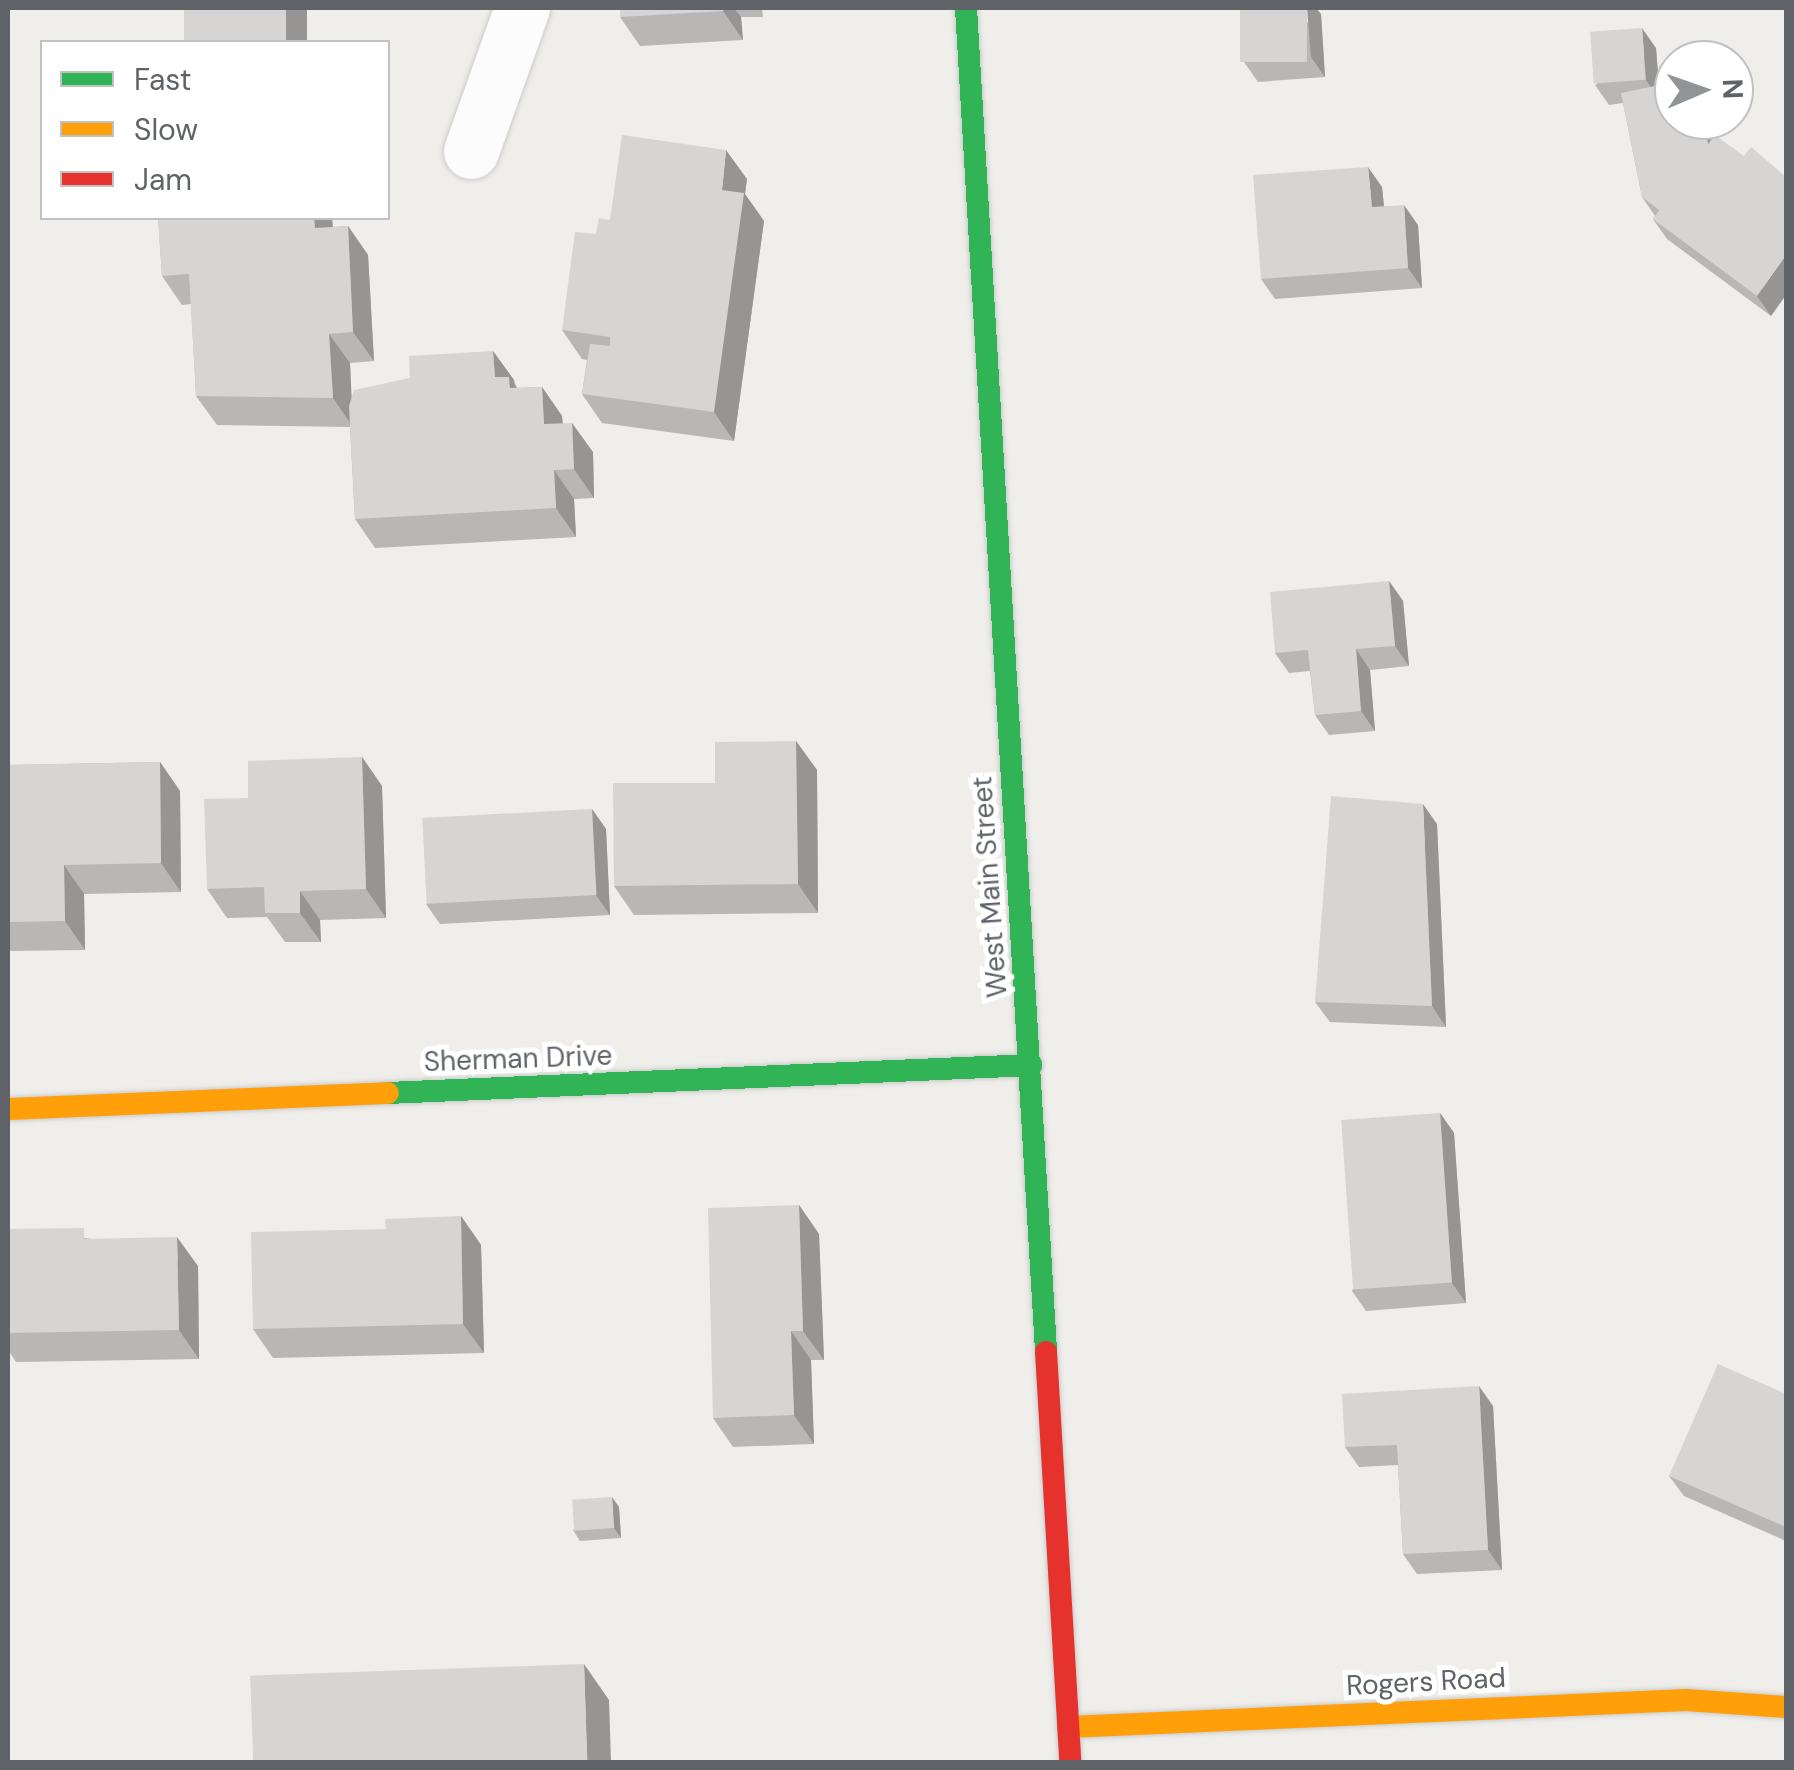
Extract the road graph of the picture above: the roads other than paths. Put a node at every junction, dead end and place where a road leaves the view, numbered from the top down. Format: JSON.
{"nodes":[{"id":1,"x":522,"y":8,"type":"edge"},
{"id":2,"x":966,"y":8,"type":"edge"},
{"id":3,"x":471,"y":151,"type":"dead end"},
{"id":4,"x":1031,"y":1065,"type":"junction"},
{"id":5,"x":8,"y":1109,"type":"edge"},
{"id":6,"x":1786,"y":1707,"type":"edge"},
{"id":7,"x":1068,"y":1727,"type":"junction"},
{"id":8,"x":1070,"y":1762,"type":"edge"}],
"edges":[{"from":1,"to":3,"type":"street"},
{"from":2,"to":4,"type":"main road","name":"West Main Street"},
{"from":4,"to":5,"type":"main road","name":"Sherman Drive"},
{"from":4,"to":7,"type":"main road","name":"West Main Street"},
{"from":6,"to":7,"type":"main road","name":"Rogers Road"},
{"from":7,"to":8,"type":"main road","name":"West Main Street"}]}
